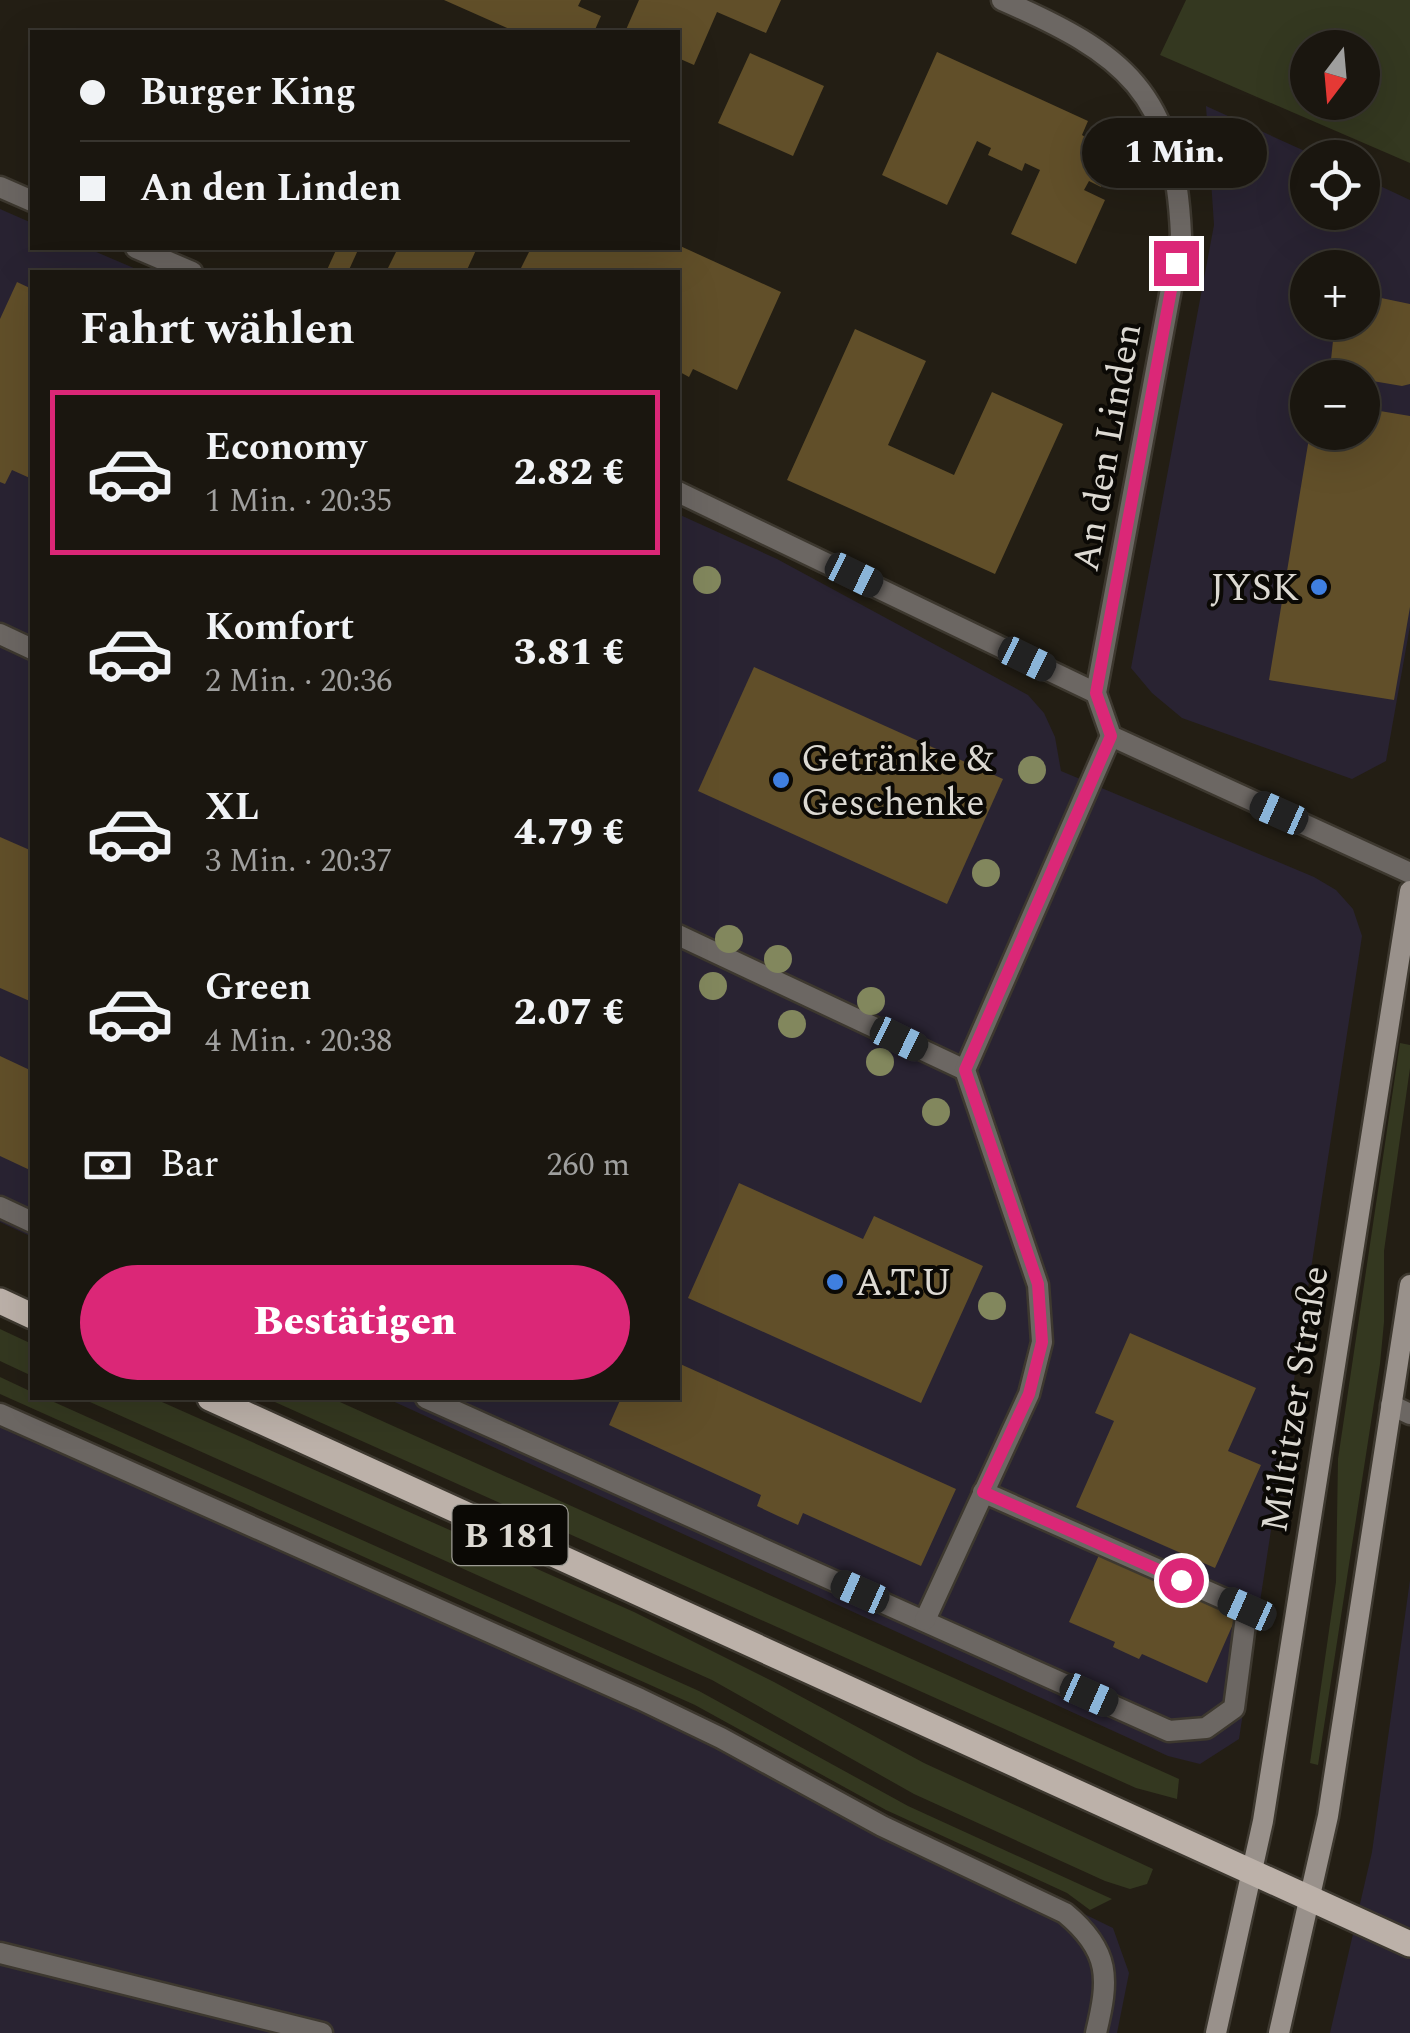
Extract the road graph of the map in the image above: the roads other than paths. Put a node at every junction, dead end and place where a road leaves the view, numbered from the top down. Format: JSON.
{"nodes":[{"id":1,"x":1002,"y":0,"type":"edge"},
{"id":2,"x":0,"y":187,"type":"edge"},
{"id":3,"x":30,"y":200,"type":"edge"},
{"id":4,"x":141,"y":250,"type":"edge"},
{"id":5,"x":187,"y":270,"type":"edge"},
{"id":6,"x":680,"y":493,"type":"edge"},
{"id":7,"x":0,"y":634,"type":"edge"},
{"id":8,"x":30,"y":648,"type":"edge"},
{"id":9,"x":1096,"y":693,"type":"junction"},
{"id":10,"x":1111,"y":736,"type":"junction"},
{"id":11,"x":1410,"y":873,"type":"edge"},
{"id":12,"x":1410,"y":891,"type":"edge"},
{"id":13,"x":680,"y":935,"type":"edge"},
{"id":14,"x":965,"y":1070,"type":"junction"},
{"id":15,"x":0,"y":1208,"type":"edge"},
{"id":16,"x":30,"y":1221,"type":"edge"},
{"id":17,"x":1410,"y":1285,"type":"edge"},
{"id":18,"x":0,"y":1300,"type":"edge"},
{"id":19,"x":30,"y":1315,"type":"edge"},
{"id":20,"x":214,"y":1400,"type":"edge"},
{"id":21,"x":430,"y":1400,"type":"edge"},
{"id":22,"x":1401,"y":1409,"type":"edge"},
{"id":23,"x":0,"y":1414,"type":"edge"},
{"id":24,"x":983,"y":1492,"type":"junction"},
{"id":25,"x":924,"y":1620,"type":"junction"},
{"id":26,"x":1254,"y":1873,"type":"junction"},
{"id":27,"x":1311,"y":1899,"type":"junction"},
{"id":28,"x":1410,"y":1944,"type":"edge"},
{"id":29,"x":0,"y":1953,"type":"edge"},
{"id":30,"x":322,"y":2033,"type":"edge"},
{"id":31,"x":1096,"y":2033,"type":"edge"},
{"id":32,"x":1216,"y":2033,"type":"edge"},
{"id":33,"x":1279,"y":2033,"type":"edge"}],
"edges":[{"from":1,"to":9,"type":"street","name":"An den Linden"},
{"from":2,"to":3,"type":"street"},
{"from":4,"to":5,"type":"street"},
{"from":6,"to":9,"type":"street"},
{"from":7,"to":8,"type":"street"},
{"from":9,"to":10,"type":"street"},
{"from":10,"to":11,"type":"street"},
{"from":10,"to":14,"type":"street"},
{"from":12,"to":26,"type":"street","name":"Miltitzer Straße"},
{"from":13,"to":14,"type":"street"},
{"from":14,"to":24,"type":"street"},
{"from":15,"to":16,"type":"street"},
{"from":17,"to":22,"type":"street"},
{"from":18,"to":19,"type":"main road"},
{"from":20,"to":26,"type":"main road","number":"B 181"},
{"from":21,"to":25,"type":"street"},
{"from":22,"to":27,"type":"street"},
{"from":23,"to":31,"type":"street"},
{"from":24,"to":25,"type":"street"},
{"from":24,"to":25,"type":"street"},
{"from":26,"to":27,"type":"main road","number":"B 181"},
{"from":26,"to":32,"type":"street","name":"Miltitzer Straße"},
{"from":27,"to":28,"type":"main road","number":"B 181"},
{"from":27,"to":33,"type":"street"},
{"from":29,"to":30,"type":"street"}]}
